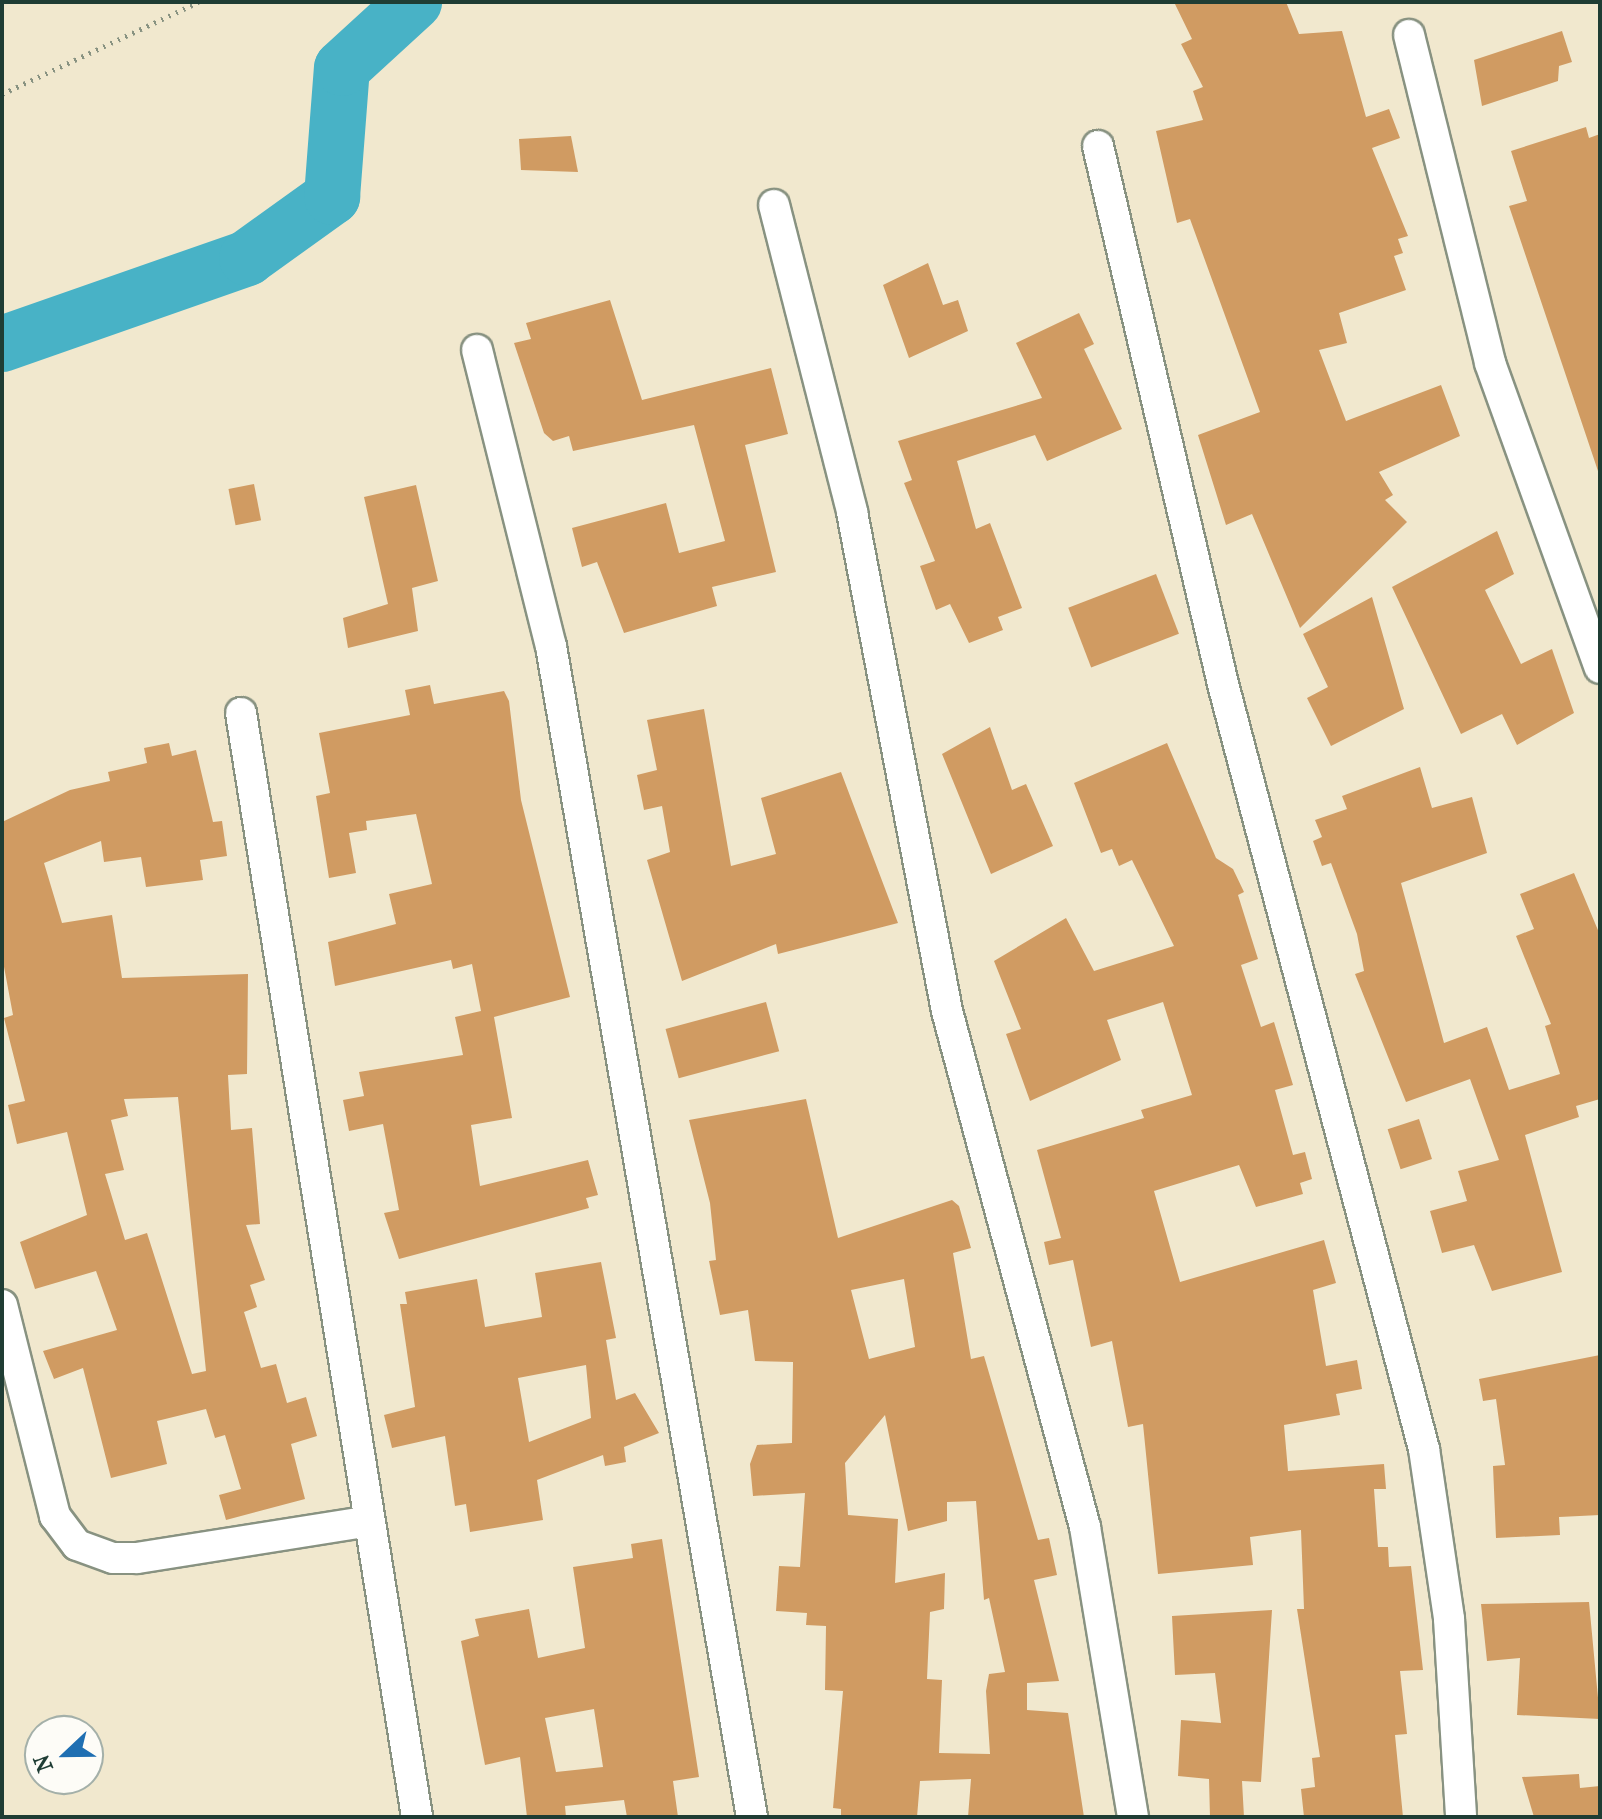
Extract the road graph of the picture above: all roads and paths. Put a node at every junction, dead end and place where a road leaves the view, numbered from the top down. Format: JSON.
{"nodes":[{"id":1,"x":198,"y":2,"type":"edge"},
{"id":2,"x":1409,"y":35,"type":"dead end"},
{"id":3,"x":2,"y":94,"type":"edge"},
{"id":4,"x":1098,"y":146,"type":"dead end"},
{"id":5,"x":774,"y":205,"type":"dead end"},
{"id":6,"x":477,"y":350,"type":"dead end"},
{"id":7,"x":1600,"y":668,"type":"edge"},
{"id":8,"x":241,"y":713,"type":"dead end"},
{"id":9,"x":2,"y":1305,"type":"edge"},
{"id":10,"x":365,"y":1522,"type":"junction"},
{"id":11,"x":417,"y":1817,"type":"edge"},
{"id":12,"x":752,"y":1817,"type":"edge"},
{"id":13,"x":1133,"y":1817,"type":"edge"},
{"id":14,"x":1461,"y":1817,"type":"edge"}],
"edges":[{"from":1,"to":3,"type":"path"},
{"from":2,"to":7,"type":"street"},
{"from":4,"to":14,"type":"street"},
{"from":5,"to":13,"type":"street"},
{"from":6,"to":12,"type":"street"},
{"from":8,"to":10,"type":"street"},
{"from":9,"to":10,"type":"street"},
{"from":10,"to":11,"type":"street"}]}
